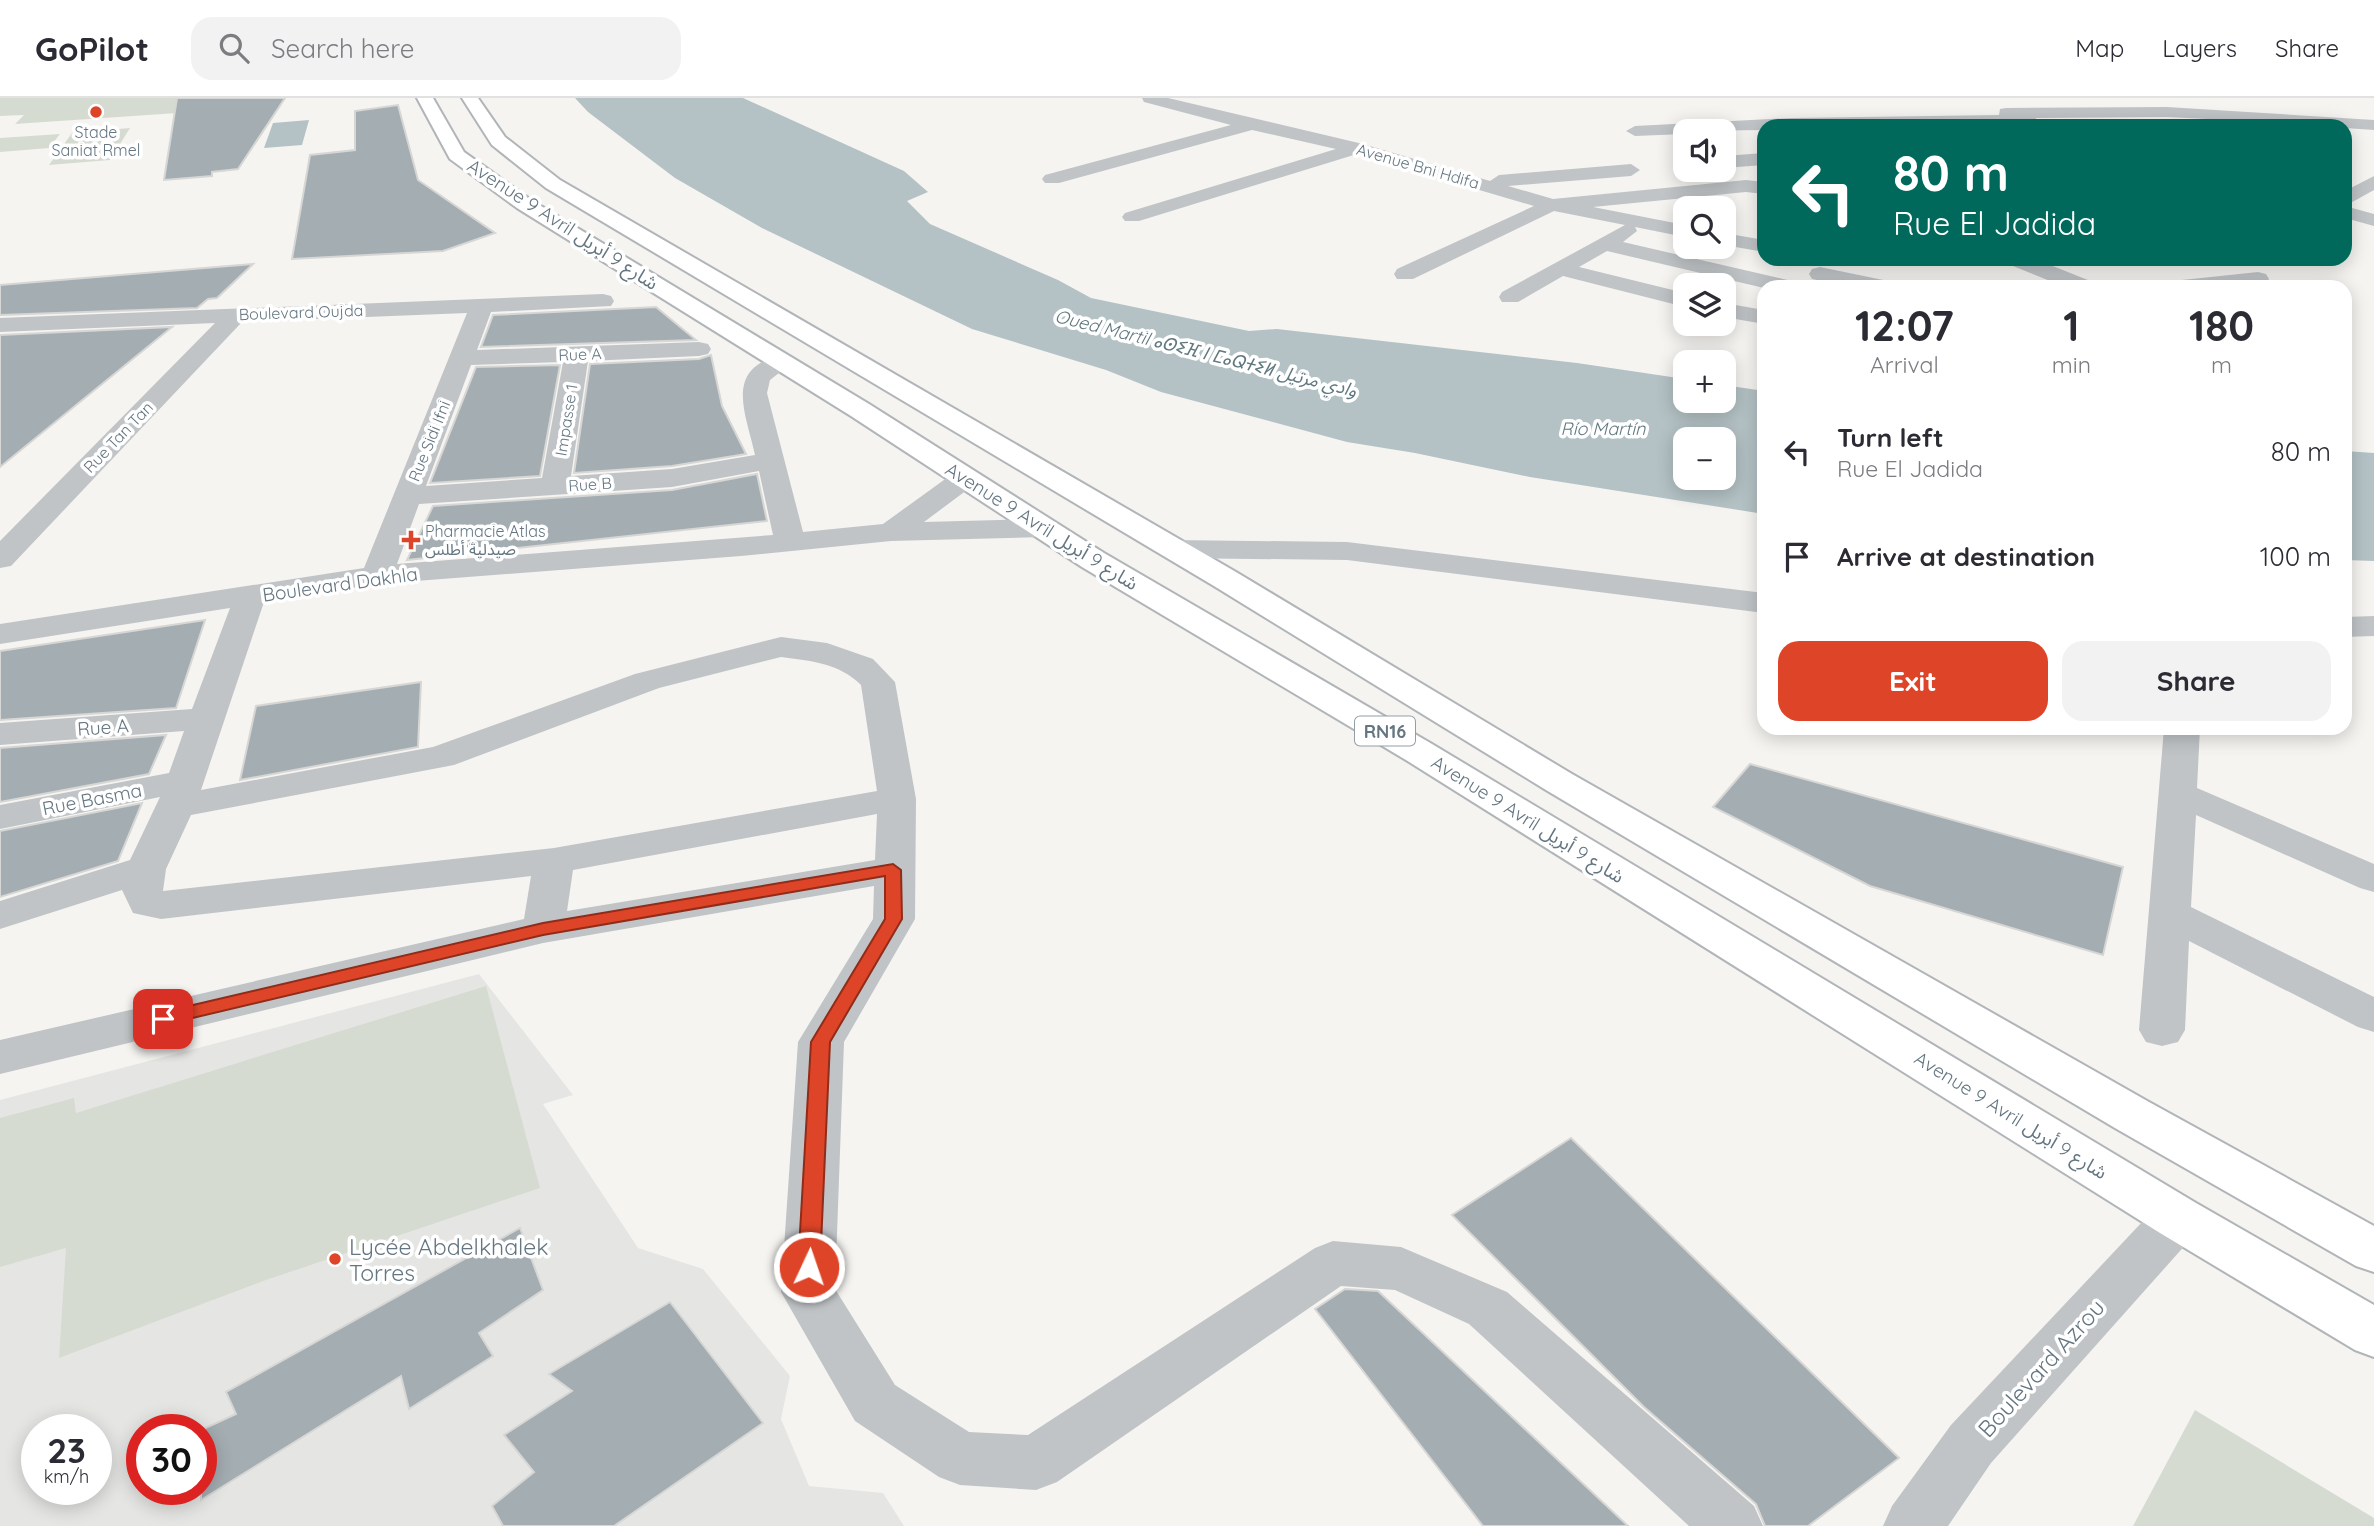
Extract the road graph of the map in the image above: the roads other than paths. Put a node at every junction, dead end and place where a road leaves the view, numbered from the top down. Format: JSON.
{"nodes":[{"id":1,"x":425,"y":98,"type":"edge"},
{"id":2,"x":470,"y":98,"type":"edge"},
{"id":3,"x":1150,"y":98,"type":"edge"},
{"id":4,"x":2058,"y":98,"type":"edge"},
{"id":5,"x":2142,"y":98,"type":"edge"},
{"id":6,"x":1987,"y":103,"type":"dead end"},
{"id":7,"x":2084,"y":112,"type":"junction"},
{"id":8,"x":2006,"y":113,"type":"junction"},
{"id":9,"x":2166,"y":117,"type":"edge"},
{"id":10,"x":2025,"y":119,"type":"edge"},
{"id":11,"x":2095,"y":119,"type":"edge"},
{"id":12,"x":2204,"y":119,"type":"edge"},
{"id":13,"x":1251,"y":124,"type":"junction"},
{"id":14,"x":1757,"y":125,"type":"edge"},
{"id":15,"x":2352,"y":125,"type":"edge"},
{"id":16,"x":2374,"y":125,"type":"edge"},
{"id":17,"x":1635,"y":131,"type":"dead end"},
{"id":18,"x":1207,"y":137,"type":"junction"},
{"id":19,"x":1757,"y":145,"type":"edge"},
{"id":20,"x":1736,"y":146,"type":"edge"},
{"id":21,"x":1243,"y":147,"type":"dead end"},
{"id":22,"x":1357,"y":148,"type":"junction"},
{"id":23,"x":1159,"y":150,"type":"junction"},
{"id":24,"x":1267,"y":154,"type":"dead end"},
{"id":25,"x":1757,"y":160,"type":"edge"},
{"id":26,"x":1194,"y":161,"type":"dead end"},
{"id":27,"x":1736,"y":161,"type":"edge"},
{"id":28,"x":1105,"y":164,"type":"junction"},
{"id":29,"x":1303,"y":165,"type":"junction"},
{"id":30,"x":1651,"y":168,"type":"dead end"},
{"id":31,"x":1217,"y":169,"type":"dead end"},
{"id":32,"x":1141,"y":176,"type":"dead end"},
{"id":33,"x":1052,"y":179,"type":"dead end"},
{"id":34,"x":1252,"y":180,"type":"junction"},
{"id":35,"x":2374,"y":182,"type":"edge"},
{"id":36,"x":1477,"y":183,"type":"junction"},
{"id":37,"x":1164,"y":184,"type":"dead end"},
{"id":38,"x":1757,"y":187,"type":"edge"},
{"id":39,"x":1199,"y":196,"type":"junction"},
{"id":40,"x":2352,"y":196,"type":"edge"},
{"id":41,"x":1552,"y":205,"type":"junction"},
{"id":42,"x":2352,"y":214,"type":"edge"},
{"id":43,"x":1132,"y":216,"type":"dead end"},
{"id":44,"x":2374,"y":220,"type":"edge"},
{"id":45,"x":1642,"y":223,"type":"junction"},
{"id":46,"x":1673,"y":229,"type":"edge"},
{"id":47,"x":1736,"y":241,"type":"edge"},
{"id":48,"x":1604,"y":244,"type":"junction"},
{"id":49,"x":1757,"y":245,"type":"edge"},
{"id":50,"x":2033,"y":266,"type":"edge"},
{"id":51,"x":1560,"y":269,"type":"junction"},
{"id":52,"x":1830,"y":269,"type":"edge"},
{"id":53,"x":1405,"y":274,"type":"dead end"},
{"id":54,"x":2258,"y":279,"type":"dead end"},
{"id":55,"x":1758,"y":280,"type":"edge"},
{"id":56,"x":1864,"y":280,"type":"edge"},
{"id":57,"x":2068,"y":280,"type":"edge"},
{"id":58,"x":2248,"y":280,"type":"edge"},
{"id":59,"x":1510,"y":297,"type":"dead end"},
{"id":60,"x":1673,"y":297,"type":"edge"},
{"id":61,"x":603,"y":301,"type":"dead end"},
{"id":62,"x":482,"y":306,"type":"junction"},
{"id":63,"x":1736,"y":312,"type":"edge"},
{"id":64,"x":237,"y":314,"type":"junction"},
{"id":65,"x":1757,"y":316,"type":"edge"},
{"id":66,"x":0,"y":325,"type":"edge"},
{"id":67,"x":699,"y":349,"type":"dead end"},
{"id":68,"x":577,"y":354,"type":"junction"},
{"id":69,"x":462,"y":358,"type":"junction"},
{"id":70,"x":781,"y":362,"type":"junction"},
{"id":71,"x":771,"y":461,"type":"junction"},
{"id":72,"x":965,"y":478,"type":"junction"},
{"id":73,"x":555,"y":487,"type":"junction"},
{"id":74,"x":407,"y":496,"type":"junction"},
{"id":75,"x":1042,"y":528,"type":"junction"},
{"id":76,"x":891,"y":532,"type":"junction"},
{"id":77,"x":790,"y":542,"type":"junction"},
{"id":78,"x":1173,"y":548,"type":"junction"},
{"id":79,"x":1268,"y":548,"type":"junction"},
{"id":80,"x":0,"y":559,"type":"edge"},
{"id":81,"x":377,"y":575,"type":"junction"},
{"id":82,"x":1226,"y":579,"type":"junction"},
{"id":83,"x":250,"y":596,"type":"junction"},
{"id":84,"x":1757,"y":602,"type":"edge"},
{"id":85,"x":2374,"y":626,"type":"edge"},
{"id":86,"x":2352,"y":627,"type":"edge"},
{"id":87,"x":0,"y":634,"type":"edge"},
{"id":88,"x":206,"y":719,"type":"junction"},
{"id":89,"x":0,"y":734,"type":"edge"},
{"id":90,"x":2182,"y":735,"type":"edge"},
{"id":91,"x":180,"y":793,"type":"junction"},
{"id":92,"x":2179,"y":794,"type":"junction"},
{"id":93,"x":897,"y":799,"type":"junction"},
{"id":94,"x":0,"y":817,"type":"edge"},
{"id":95,"x":554,"y":861,"type":"junction"},
{"id":96,"x":146,"y":869,"type":"junction"},
{"id":97,"x":893,"y":870,"type":"junction"},
{"id":98,"x":2372,"y":877,"type":"edge"},
{"id":99,"x":2171,"y":914,"type":"junction"},
{"id":100,"x":0,"y":915,"type":"edge"},
{"id":101,"x":543,"y":929,"type":"junction"},
{"id":102,"x":2374,"y":1016,"type":"edge"},
{"id":103,"x":2162,"y":1030,"type":"dead end"},
{"id":104,"x":0,"y":1057,"type":"edge"},
{"id":105,"x":2178,"y":1218,"type":"junction"},
{"id":106,"x":2374,"y":1251,"type":"edge"},
{"id":107,"x":2374,"y":1333,"type":"edge"},
{"id":108,"x":1733,"y":1526,"type":"edge"},
{"id":109,"x":1913,"y":1526,"type":"edge"}],
"edges":[{"from":1,"to":70,"type":"highway","name":"Avenue 9 Avril شارع 9 أبريل","number":"RN16"},
{"from":2,"to":78,"type":"highway","name":"Avenue 9 Avril شارع 9 أبريل","number":"RN16"},
{"from":3,"to":13,"type":"street","name":"Avenue Bni Hdifa"},
{"from":4,"to":7,"type":"street"},
{"from":5,"to":9,"type":"street"},
{"from":6,"to":8,"type":"street"},
{"from":7,"to":8,"type":"street"},
{"from":7,"to":9,"type":"street"},
{"from":7,"to":11,"type":"street"},
{"from":8,"to":10,"type":"street"},
{"from":9,"to":12,"type":"street"},
{"from":13,"to":18,"type":"street"},
{"from":13,"to":22,"type":"street","name":"Avenue Bni Hdifa"},
{"from":14,"to":17,"type":"street"},
{"from":15,"to":16,"type":"street"},
{"from":18,"to":21,"type":"street"},
{"from":18,"to":23,"type":"street"},
{"from":19,"to":20,"type":"street"},
{"from":22,"to":29,"type":"street"},
{"from":22,"to":36,"type":"street","name":"Avenue Bni Hdifa"},
{"from":23,"to":26,"type":"street"},
{"from":23,"to":28,"type":"street"},
{"from":24,"to":29,"type":"street"},
{"from":25,"to":27,"type":"street"},
{"from":28,"to":32,"type":"street"},
{"from":28,"to":33,"type":"street"},
{"from":29,"to":34,"type":"street"},
{"from":30,"to":36,"type":"street"},
{"from":31,"to":34,"type":"street"},
{"from":34,"to":39,"type":"street"},
{"from":35,"to":40,"type":"street"},
{"from":36,"to":41,"type":"street","name":"Avenue Bni Hdifa"},
{"from":37,"to":39,"type":"street"},
{"from":38,"to":41,"type":"street"},
{"from":39,"to":43,"type":"street"},
{"from":41,"to":45,"type":"street","name":"Avenue Bni Hdifa"},
{"from":41,"to":53,"type":"street"},
{"from":42,"to":44,"type":"street"},
{"from":45,"to":46,"type":"street","name":"Avenue Bni Hdifa"},
{"from":45,"to":48,"type":"street"},
{"from":47,"to":49,"type":"street"},
{"from":48,"to":51,"type":"street"},
{"from":48,"to":55,"type":"street"},
{"from":50,"to":57,"type":"street"},
{"from":51,"to":59,"type":"street"},
{"from":51,"to":60,"type":"street"},
{"from":52,"to":56,"type":"street"},
{"from":54,"to":58,"type":"street"},
{"from":61,"to":62,"type":"street","name":"Boulevard Oujda"},
{"from":62,"to":64,"type":"street","name":"Boulevard Oujda"},
{"from":62,"to":69,"type":"street","name":"Rue Sidi Ifni"},
{"from":63,"to":65,"type":"street"},
{"from":64,"to":66,"type":"street","name":"Boulevard Oujda"},
{"from":64,"to":80,"type":"street","name":"Rue Tan Tan"},
{"from":67,"to":68,"type":"street","name":"Rue A"},
{"from":68,"to":69,"type":"street","name":"Rue A"},
{"from":68,"to":73,"type":"street","name":"Impasse 1"},
{"from":69,"to":74,"type":"street","name":"Rue Sidi Ifni"},
{"from":70,"to":71,"type":"street"},
{"from":70,"to":72,"type":"highway","name":"Avenue 9 Avril شارع 9 أبريل","number":"RN16"},
{"from":71,"to":73,"type":"street","name":"Rue B"},
{"from":71,"to":77,"type":"street"},
{"from":72,"to":75,"type":"highway","name":"Avenue 9 Avril شارع 9 أبريل","number":"RN16"},
{"from":72,"to":76,"type":"street"},
{"from":73,"to":74,"type":"street","name":"Rue B"},
{"from":74,"to":81,"type":"street","name":"Rue Sidi Ifni"},
{"from":75,"to":76,"type":"street","name":"Boulevard Dakhla"},
{"from":75,"to":105,"type":"highway","name":"Avenue 9 Avril شارع 9 أبريل","number":"RN16"},
{"from":76,"to":77,"type":"street","name":"Boulevard Dakhla"},
{"from":77,"to":81,"type":"street","name":"Boulevard Dakhla"},
{"from":78,"to":79,"type":"street"},
{"from":78,"to":82,"type":"highway","name":"Avenue 9 Avril شارع 9 أبريل","number":"RN16"},
{"from":79,"to":82,"type":"street"},
{"from":79,"to":84,"type":"street"},
{"from":81,"to":83,"type":"street","name":"Boulevard Dakhla"},
{"from":82,"to":106,"type":"highway","name":"Avenue 9 Avril شارع 9 أبريل","number":"RN16"},
{"from":83,"to":87,"type":"street","name":"Boulevard Dakhla"},
{"from":83,"to":88,"type":"street"},
{"from":85,"to":86,"type":"street"},
{"from":88,"to":89,"type":"street","name":"Rue A"},
{"from":88,"to":91,"type":"street"},
{"from":90,"to":92,"type":"street"},
{"from":91,"to":93,"type":"street","name":"Rue Basma"},
{"from":91,"to":94,"type":"street","name":"Rue Basma"},
{"from":91,"to":96,"type":"street"},
{"from":92,"to":98,"type":"street"},
{"from":92,"to":99,"type":"street"},
{"from":93,"to":95,"type":"street"},
{"from":93,"to":97,"type":"street","name":"Rue Basma"},
{"from":95,"to":96,"type":"street"},
{"from":95,"to":101,"type":"street"},
{"from":96,"to":100,"type":"street"},
{"from":97,"to":101,"type":"street"},
{"from":97,"to":108,"type":"street","name":"Rue Basma"},
{"from":99,"to":102,"type":"street"},
{"from":99,"to":103,"type":"street"},
{"from":101,"to":104,"type":"street"},
{"from":105,"to":107,"type":"highway","name":"Avenue 9 Avril شارع 9 أبريل","number":"RN16"},
{"from":105,"to":109,"type":"street","name":"Boulevard Azrou"}]}
